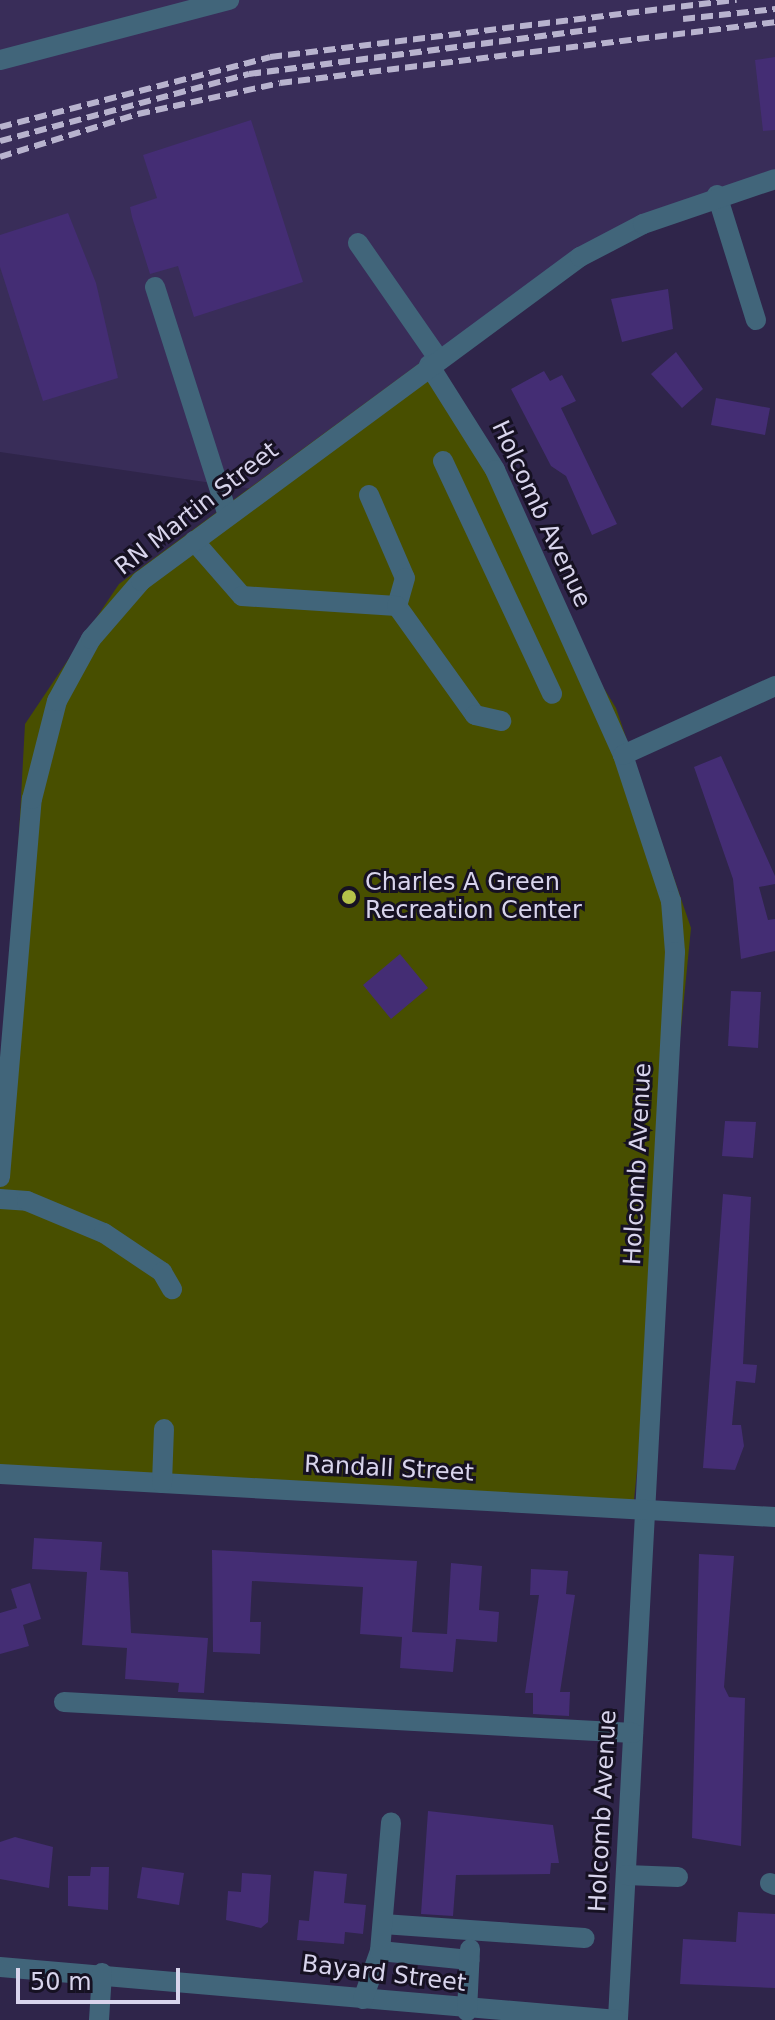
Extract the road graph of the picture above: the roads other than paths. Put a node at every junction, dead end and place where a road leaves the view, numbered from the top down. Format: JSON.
{"nodes":[{"id":1,"x":229,"y":0,"type":"edge"},
{"id":2,"x":0,"y":60,"type":"edge"},
{"id":3,"x":775,"y":179,"type":"edge"},
{"id":4,"x":717,"y":195,"type":"junction"},
{"id":5,"x":358,"y":243,"type":"dead end"},
{"id":6,"x":155,"y":287,"type":"dead end"},
{"id":7,"x":756,"y":320,"type":"dead end"},
{"id":8,"x":433,"y":362,"type":"junction"},
{"id":9,"x":443,"y":461,"type":"dead end"},
{"id":10,"x":369,"y":495,"type":"dead end"},
{"id":11,"x":228,"y":516,"type":"junction"},
{"id":12,"x":194,"y":541,"type":"junction"},
{"id":13,"x":397,"y":606,"type":"junction"},
{"id":14,"x":775,"y":686,"type":"edge"},
{"id":15,"x":552,"y":694,"type":"dead end"},
{"id":16,"x":501,"y":721,"type":"dead end"},
{"id":17,"x":623,"y":755,"type":"junction"},
{"id":18,"x":0,"y":1177,"type":"edge"},
{"id":19,"x":0,"y":1199,"type":"edge"},
{"id":20,"x":172,"y":1289,"type":"dead end"},
{"id":21,"x":164,"y":1429,"type":"dead end"},
{"id":22,"x":0,"y":1474,"type":"edge"},
{"id":23,"x":162,"y":1483,"type":"junction"},
{"id":24,"x":645,"y":1510,"type":"junction"},
{"id":25,"x":775,"y":1517,"type":"edge"},
{"id":26,"x":64,"y":1702,"type":"dead end"},
{"id":27,"x":633,"y":1733,"type":"junction"},
{"id":28,"x":391,"y":1822,"type":"dead end"},
{"id":29,"x":626,"y":1875,"type":"junction"},
{"id":30,"x":678,"y":1877,"type":"dead end"},
{"id":31,"x":383,"y":1924,"type":"junction"},
{"id":32,"x":471,"y":1933,"type":"junction"},
{"id":33,"x":585,"y":1938,"type":"dead end"},
{"id":34,"x":380,"y":1951,"type":"junction"},
{"id":35,"x":470,"y":1960,"type":"junction"},
{"id":36,"x":0,"y":1967,"type":"edge"},
{"id":37,"x":102,"y":1973,"type":"junction"},
{"id":38,"x":363,"y":1999,"type":"junction"},
{"id":39,"x":467,"y":2011,"type":"junction"},
{"id":40,"x":431,"y":2014,"type":"edge"},
{"id":41,"x":99,"y":2020,"type":"edge"},
{"id":42,"x":618,"y":2020,"type":"edge"}],
"edges":[{"from":1,"to":2,"type":"street"},
{"from":3,"to":4,"type":"street","name":"RN Martin Street"},
{"from":4,"to":7,"type":"street"},
{"from":4,"to":8,"type":"street","name":"RN Martin Street"},
{"from":5,"to":8,"type":"street","name":"Holcomb Avenue"},
{"from":6,"to":11,"type":"street"},
{"from":8,"to":11,"type":"street","name":"RN Martin Street"},
{"from":8,"to":17,"type":"street","name":"Holcomb Avenue"},
{"from":9,"to":15,"type":"street"},
{"from":10,"to":13,"type":"street"},
{"from":11,"to":12,"type":"street","name":"RN Martin Street"},
{"from":12,"to":13,"type":"street"},
{"from":12,"to":18,"type":"street","name":"RN Martin Street"},
{"from":13,"to":16,"type":"street"},
{"from":14,"to":17,"type":"street"},
{"from":17,"to":24,"type":"street","name":"Holcomb Avenue"},
{"from":19,"to":20,"type":"street"},
{"from":21,"to":23,"type":"street"},
{"from":22,"to":23,"type":"street","name":"Randall Street"},
{"from":23,"to":24,"type":"street","name":"Randall Street"},
{"from":24,"to":25,"type":"street","name":"Randall Street"},
{"from":24,"to":27,"type":"street","name":"Holcomb Avenue"},
{"from":26,"to":27,"type":"street"},
{"from":27,"to":29,"type":"street","name":"Holcomb Avenue"},
{"from":28,"to":31,"type":"street"},
{"from":29,"to":30,"type":"street"},
{"from":29,"to":42,"type":"street","name":"Holcomb Avenue"},
{"from":31,"to":32,"type":"street"},
{"from":31,"to":34,"type":"street"},
{"from":32,"to":33,"type":"street"},
{"from":32,"to":35,"type":"street"},
{"from":34,"to":35,"type":"street"},
{"from":34,"to":38,"type":"street"},
{"from":35,"to":39,"type":"street"},
{"from":36,"to":37,"type":"street","name":"Bayard Street"},
{"from":37,"to":38,"type":"street","name":"Bayard Street"},
{"from":37,"to":41,"type":"street"},
{"from":38,"to":40,"type":"street","name":"Bayard Street"},
{"from":39,"to":40,"type":"street","name":"Bayard Street"},
{"from":39,"to":42,"type":"street","name":"Bayard Street"}]}
